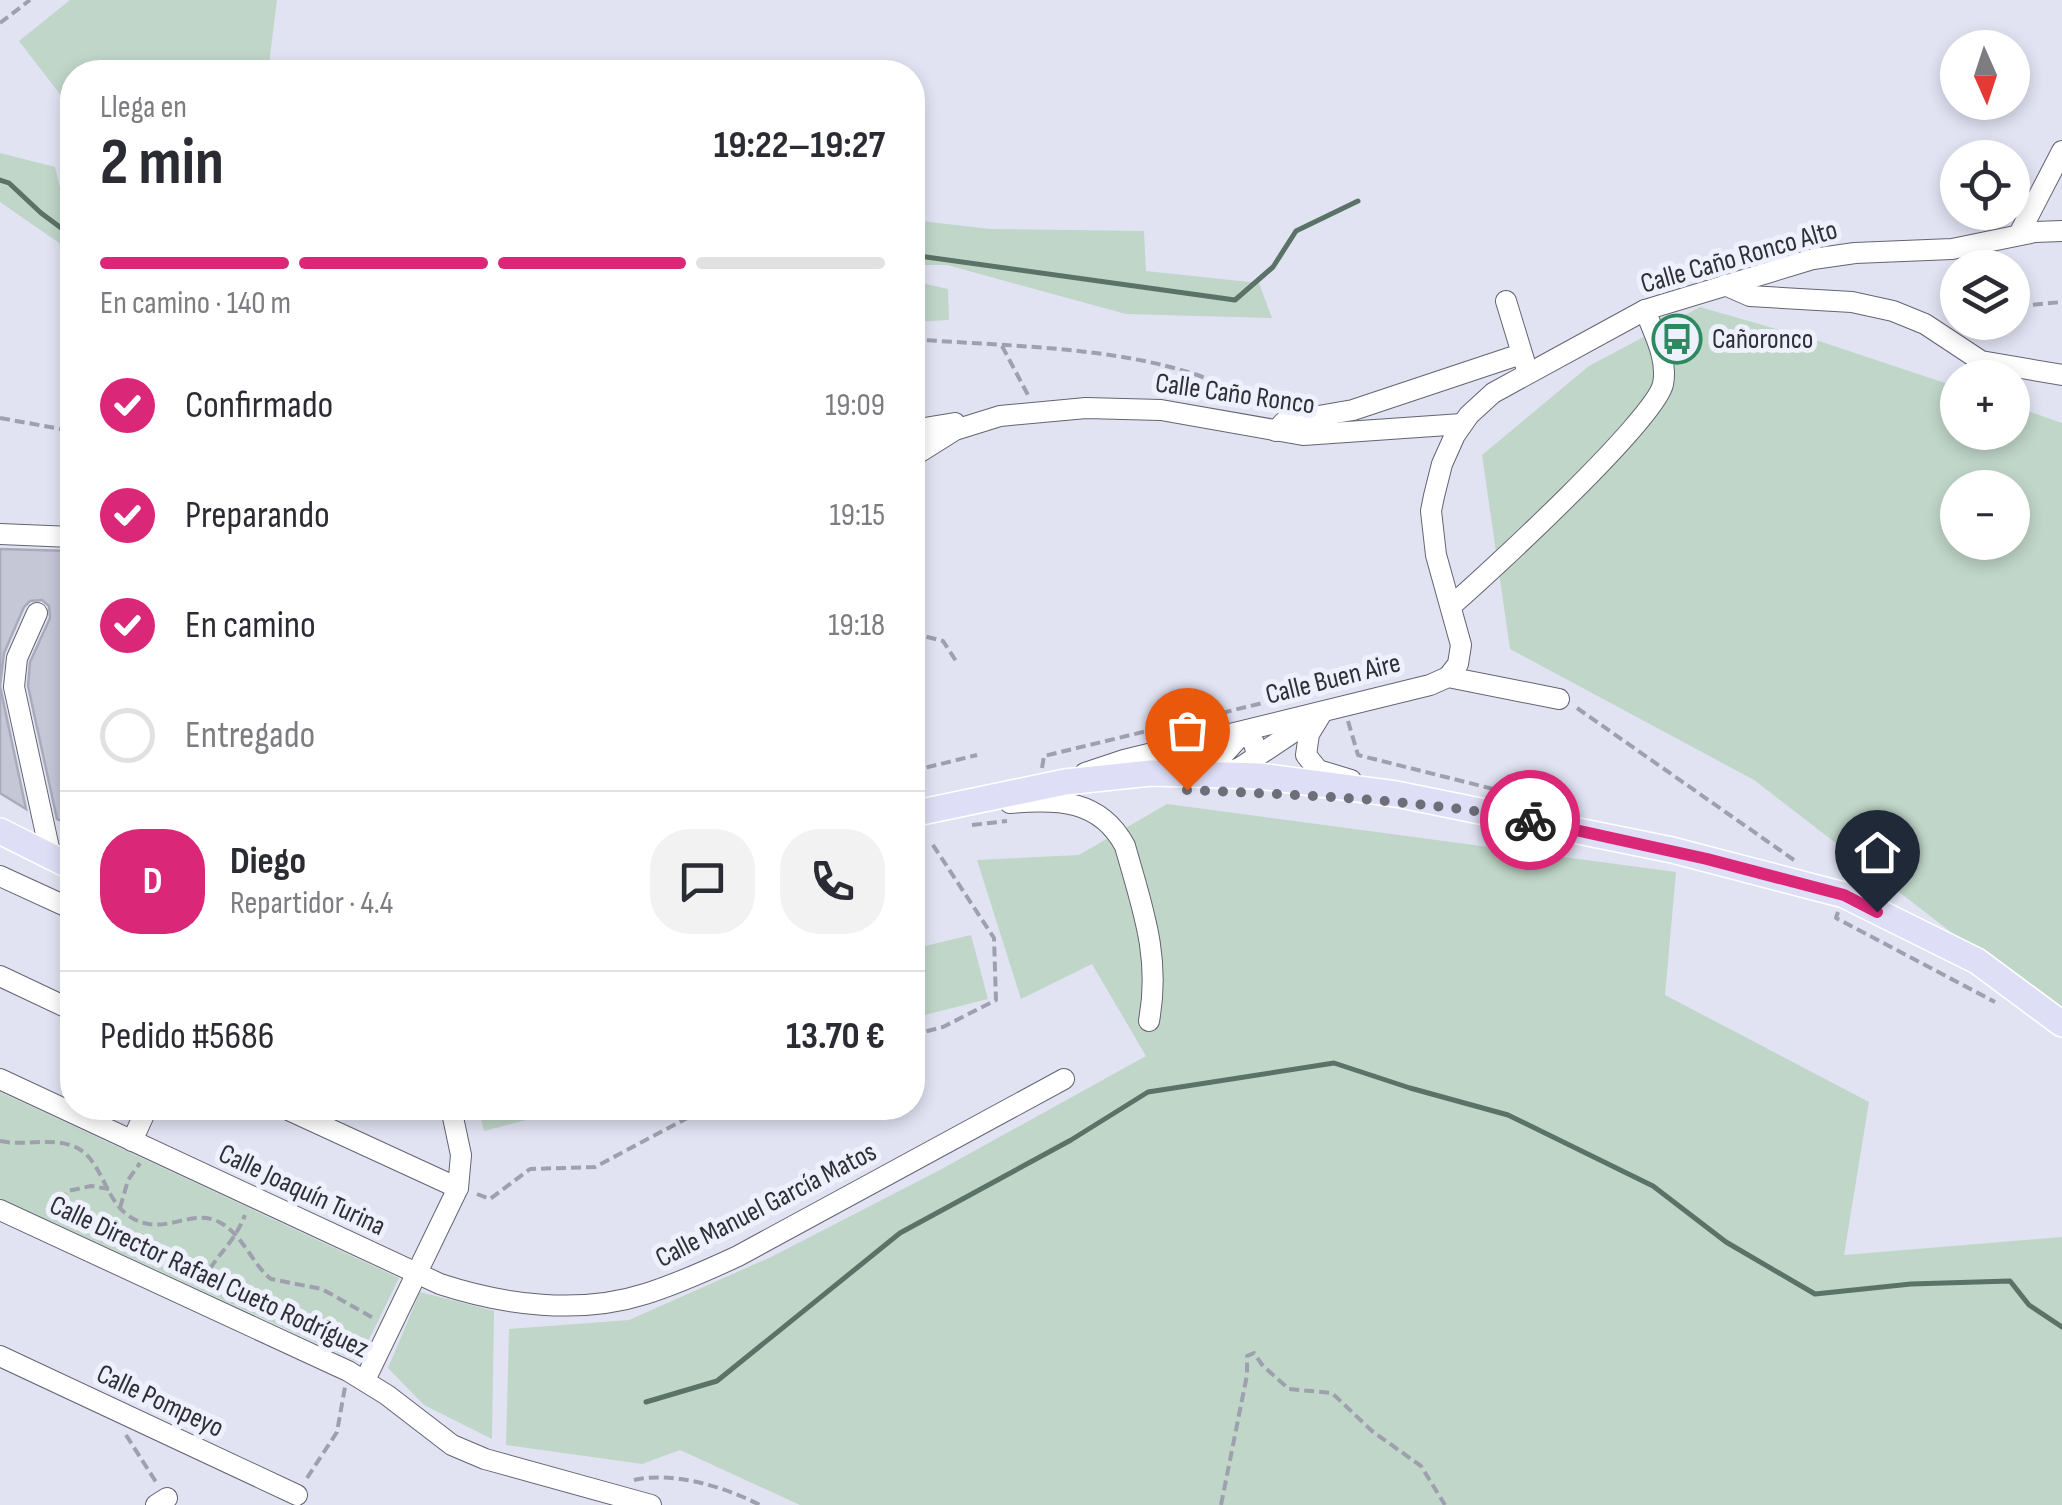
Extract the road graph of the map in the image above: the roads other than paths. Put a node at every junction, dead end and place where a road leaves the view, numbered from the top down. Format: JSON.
{"nodes":[{"id":1,"x":2062,"y":150,"type":"edge"},
{"id":2,"x":2062,"y":231,"type":"edge"},
{"id":3,"x":2019,"y":234,"type":"junction"},
{"id":4,"x":1725,"y":284,"type":"junction"},
{"id":5,"x":1506,"y":301,"type":"dead end"},
{"id":6,"x":1645,"y":310,"type":"junction"},
{"id":7,"x":1520,"y":365,"type":"junction"},
{"id":8,"x":2062,"y":375,"type":"edge"},
{"id":9,"x":1000,"y":416,"type":"junction"},
{"id":10,"x":1462,"y":424,"type":"junction"},
{"id":11,"x":1279,"y":427,"type":"junction"},
{"id":12,"x":925,"y":428,"type":"edge"},
{"id":13,"x":925,"y":449,"type":"edge"},
{"id":14,"x":0,"y":534,"type":"edge"},
{"id":15,"x":60,"y":536,"type":"edge"},
{"id":16,"x":1451,"y":606,"type":"junction"},
{"id":17,"x":37,"y":613,"type":"dead end"},
{"id":18,"x":1448,"y":676,"type":"junction"},
{"id":19,"x":1559,"y":700,"type":"dead end"},
{"id":20,"x":1321,"y":714,"type":"junction"},
{"id":21,"x":1244,"y":732,"type":"junction"},
{"id":22,"x":1256,"y":756,"type":"junction"},
{"id":23,"x":1222,"y":776,"type":"junction"},
{"id":24,"x":1065,"y":782,"type":"junction"},
{"id":25,"x":1396,"y":794,"type":"junction"},
{"id":26,"x":986,"y":796,"type":"junction"},
{"id":27,"x":1476,"y":810,"type":"junction"},
{"id":28,"x":925,"y":811,"type":"edge"},
{"id":29,"x":925,"y":813,"type":"edge"},
{"id":30,"x":0,"y":830,"type":"edge"},
{"id":31,"x":60,"y":854,"type":"edge"},
{"id":32,"x":60,"y":861,"type":"edge"},
{"id":33,"x":0,"y":876,"type":"edge"},
{"id":34,"x":60,"y":903,"type":"edge"},
{"id":35,"x":0,"y":976,"type":"edge"},
{"id":36,"x":60,"y":1004,"type":"edge"},
{"id":37,"x":1149,"y":1021,"type":"dead end"},
{"id":38,"x":2062,"y":1024,"type":"edge"},
{"id":39,"x":0,"y":1079,"type":"edge"},
{"id":40,"x":1064,"y":1079,"type":"dead end"},
{"id":41,"x":60,"y":1110,"type":"edge"},
{"id":42,"x":80,"y":1120,"type":"edge"},
{"id":43,"x":144,"y":1120,"type":"edge"},
{"id":44,"x":310,"y":1120,"type":"edge"},
{"id":45,"x":454,"y":1120,"type":"edge"},
{"id":46,"x":138,"y":1150,"type":"junction"},
{"id":47,"x":458,"y":1188,"type":"junction"},
{"id":48,"x":0,"y":1210,"type":"edge"},
{"id":49,"x":417,"y":1274,"type":"junction"},
{"id":50,"x":0,"y":1356,"type":"edge"},
{"id":51,"x":356,"y":1375,"type":"junction"},
{"id":52,"x":296,"y":1495,"type":"road end"},
{"id":53,"x":612,"y":1500,"type":"edge"},
{"id":54,"x":651,"y":1505,"type":"edge"}],
"edges":[{"from":1,"to":3,"type":"street"},
{"from":2,"to":3,"type":"street","name":"Calle Caño Ronco Alto"},
{"from":3,"to":4,"type":"street","name":"Calle Caño Ronco Alto"},
{"from":4,"to":6,"type":"street","name":"Calle Caño Ronco Alto"},
{"from":4,"to":8,"type":"street"},
{"from":5,"to":7,"type":"street"},
{"from":6,"to":7,"type":"street","name":"Calle Caño Ronco Alto"},
{"from":6,"to":16,"type":"street"},
{"from":7,"to":10,"type":"street","name":"Calle Caño Ronco Alto"},
{"from":7,"to":11,"type":"street","name":"Calle Caño Ronco Alto"},
{"from":9,"to":11,"type":"street","name":"Calle Caño Ronco"},
{"from":9,"to":12,"type":"street","name":"Calle Caño Ronco"},
{"from":9,"to":13,"type":"street","name":"Calle Caño Ronco"},
{"from":10,"to":11,"type":"street","name":"Calle Caño Ronco"},
{"from":10,"to":16,"type":"street"},
{"from":14,"to":15,"type":"street"},
{"from":16,"to":18,"type":"street"},
{"from":17,"to":31,"type":"street"},
{"from":18,"to":19,"type":"street","name":"Calle Buen Aire"},
{"from":18,"to":20,"type":"street","name":"Calle Buen Aire"},
{"from":20,"to":21,"type":"street","name":"Calle Buen Aire"},
{"from":20,"to":22,"type":"street"},
{"from":20,"to":25,"type":"street"},
{"from":21,"to":22,"type":"street"},
{"from":21,"to":23,"type":"street"},
{"from":21,"to":24,"type":"street","name":"Calle Buen Aire"},
{"from":22,"to":23,"type":"street"},
{"from":23,"to":24,"type":"main road"},
{"from":23,"to":25,"type":"main road"},
{"from":24,"to":26,"type":"main road"},
{"from":25,"to":27,"type":"main road"},
{"from":26,"to":27,"type":"main road"},
{"from":26,"to":28,"type":"main road"},
{"from":27,"to":38,"type":"main road"},
{"from":29,"to":37,"type":"street"},
{"from":30,"to":32,"type":"main road"},
{"from":33,"to":34,"type":"street"},
{"from":35,"to":36,"type":"street"},
{"from":39,"to":41,"type":"street","name":"Calle Joaquín Turina"},
{"from":40,"to":49,"type":"street","name":"Calle Manuel García Matos"},
{"from":42,"to":46,"type":"street","name":"Calle Joaquín Turina"},
{"from":43,"to":46,"type":"street"},
{"from":44,"to":47,"type":"street"},
{"from":45,"to":47,"type":"street"},
{"from":46,"to":49,"type":"street","name":"Calle Joaquín Turina"},
{"from":47,"to":49,"type":"street"},
{"from":48,"to":51,"type":"street","name":"Calle Director Rafael Cueto Rodríguez"},
{"from":49,"to":51,"type":"street"},
{"from":50,"to":52,"type":"street","name":"Calle Pompeyo"},
{"from":51,"to":53,"type":"street","name":"Calle Director Rafael Cueto Rodríguez"},
{"from":53,"to":54,"type":"street","name":"Calle Director Rafael Cueto Rodríguez"}]}
